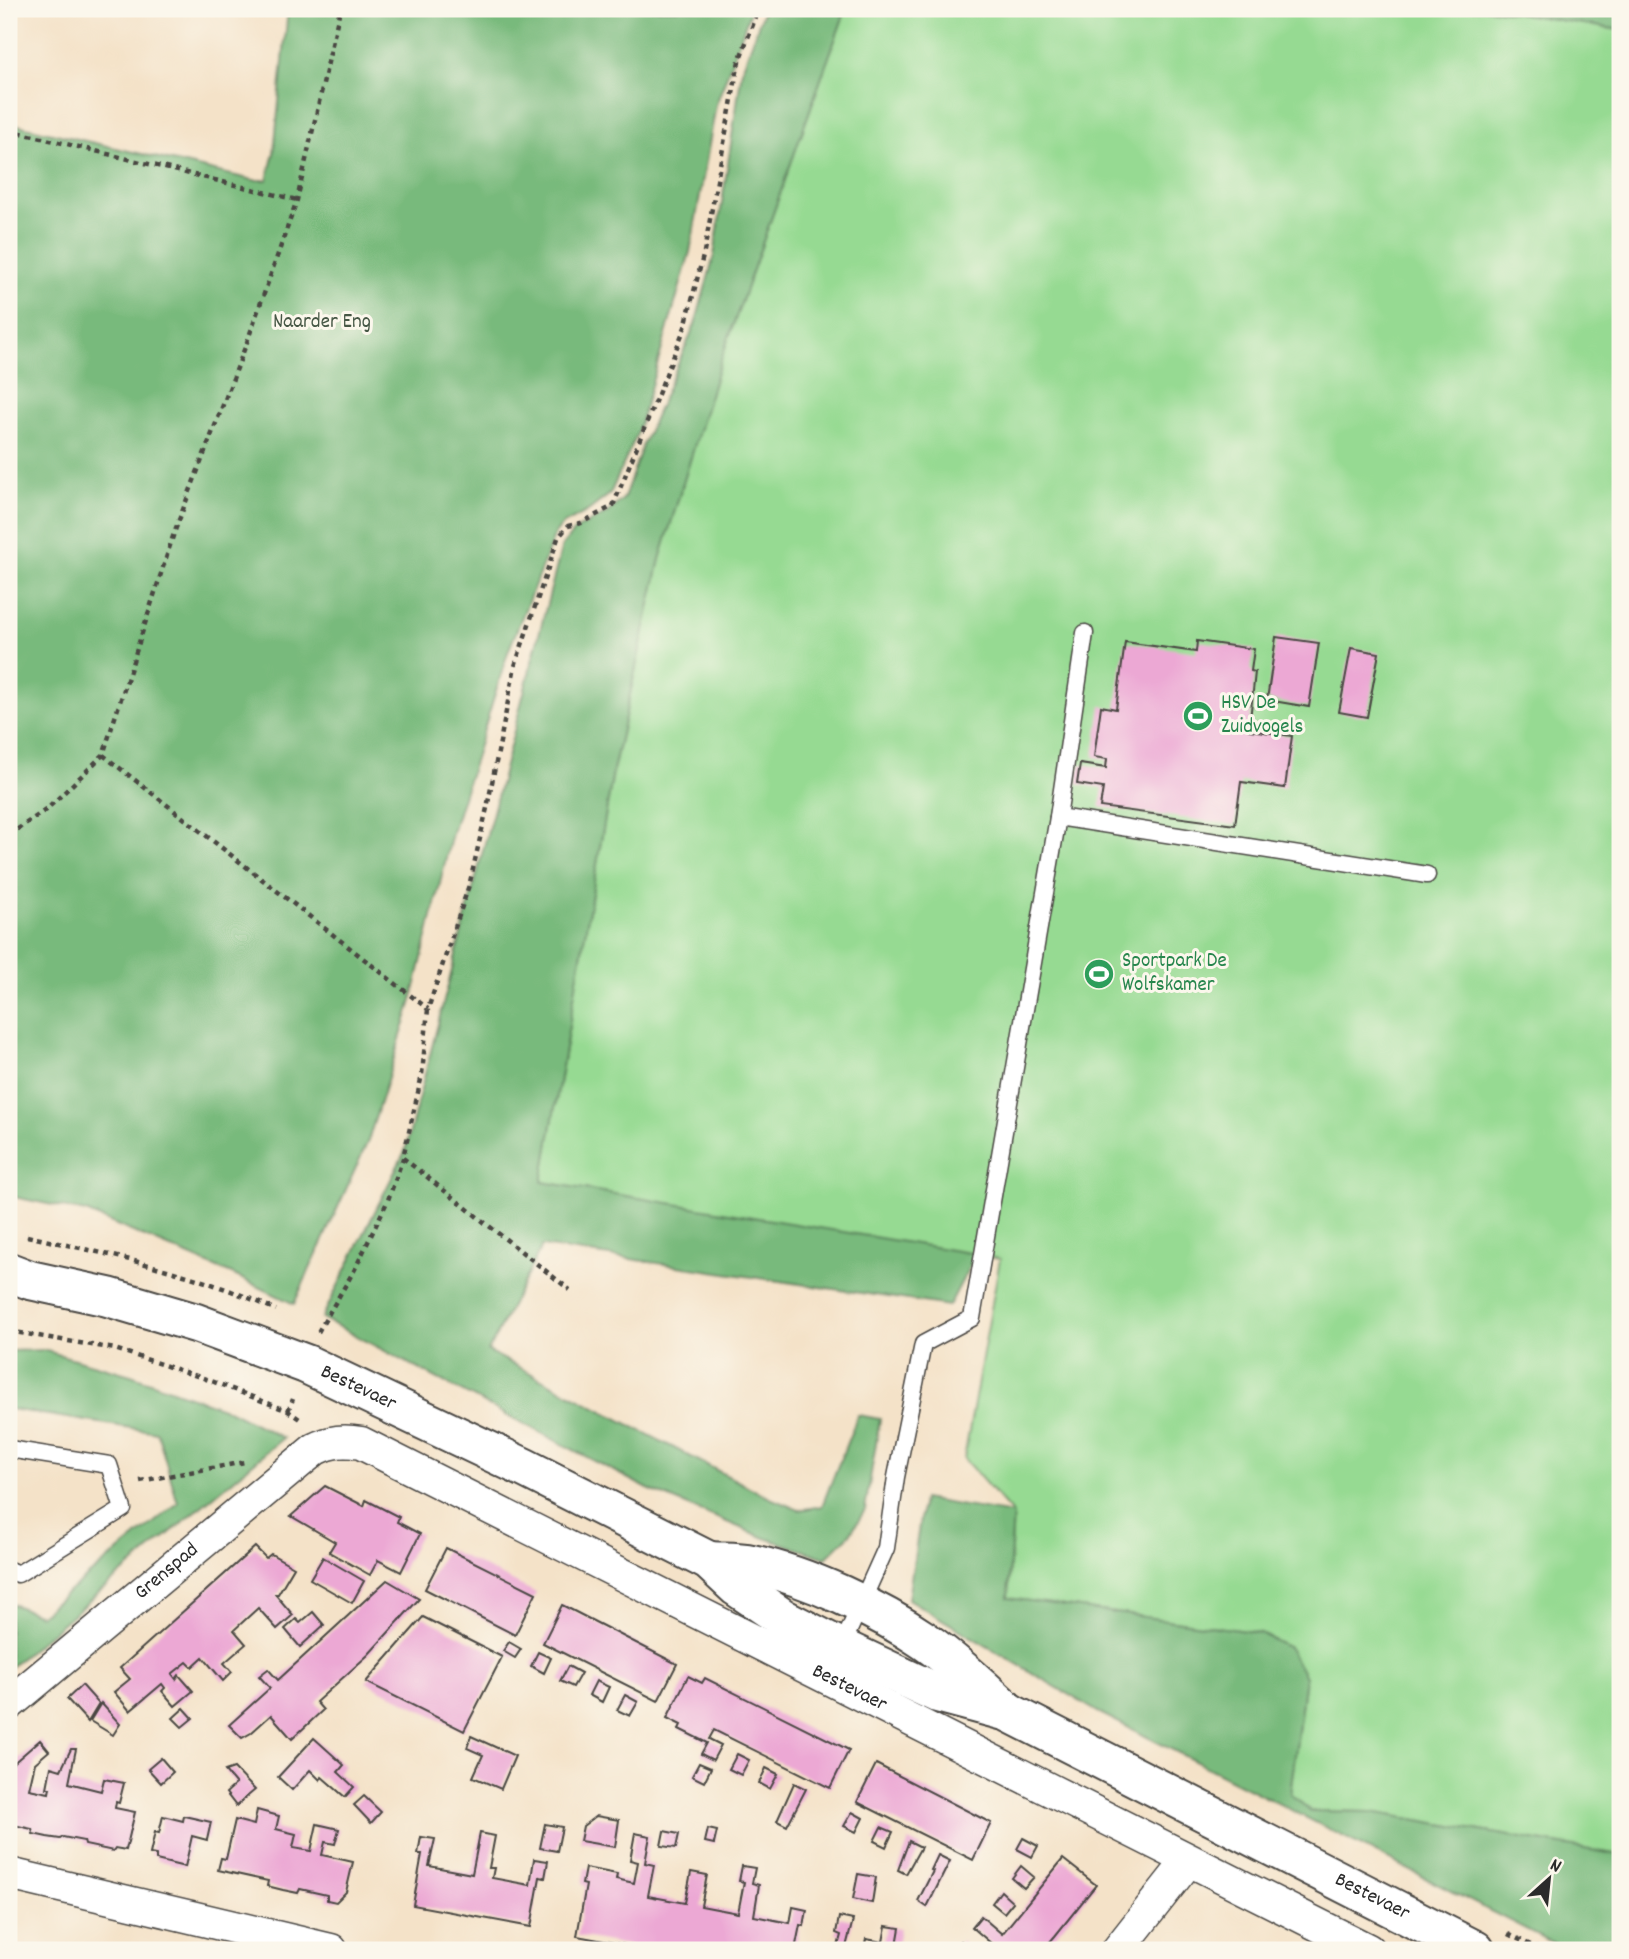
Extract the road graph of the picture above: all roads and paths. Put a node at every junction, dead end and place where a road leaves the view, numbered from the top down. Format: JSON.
{"nodes":[{"id":1,"x":340,"y":9,"type":"edge"},
{"id":2,"x":759,"y":9,"type":"edge"},
{"id":3,"x":9,"y":130,"type":"edge"},
{"id":4,"x":297,"y":200,"type":"junction"},
{"id":5,"x":1085,"y":633,"type":"dead end"},
{"id":6,"x":103,"y":755,"type":"junction"},
{"id":7,"x":1058,"y":817,"type":"junction"},
{"id":8,"x":9,"y":835,"type":"edge"},
{"id":9,"x":1427,"y":875,"type":"dead end"},
{"id":10,"x":428,"y":1009,"type":"junction"},
{"id":11,"x":403,"y":1158,"type":"junction"},
{"id":12,"x":16,"y":1278,"type":"edge"},
{"id":13,"x":570,"y":1290,"type":"dead end"},
{"id":14,"x":9,"y":1331,"type":"edge"},
{"id":15,"x":318,"y":1331,"type":"dead end"},
{"id":16,"x":288,"y":1411,"type":"dead end"},
{"id":17,"x":327,"y":1443,"type":"joint"},
{"id":18,"x":9,"y":1449,"type":"edge"},
{"id":19,"x":250,"y":1461,"type":"dead end"},
{"id":20,"x":117,"y":1485,"type":"junction"},
{"id":21,"x":709,"y":1561,"type":"junction"},
{"id":22,"x":9,"y":1570,"type":"edge"},
{"id":23,"x":861,"y":1606,"type":"junction"},
{"id":24,"x":841,"y":1648,"type":"junction"},
{"id":25,"x":9,"y":1704,"type":"edge"},
{"id":26,"x":1008,"y":1712,"type":"junction"},
{"id":27,"x":1188,"y":1861,"type":"junction"},
{"id":28,"x":9,"y":1874,"type":"edge"},
{"id":29,"x":239,"y":1940,"type":"edge"},
{"id":30,"x":331,"y":1950,"type":"edge"},
{"id":31,"x":1118,"y":1950,"type":"edge"},
{"id":32,"x":1368,"y":1950,"type":"edge"},
{"id":33,"x":1475,"y":1950,"type":"edge"}],
"edges":[{"from":1,"to":4,"type":"path"},
{"from":2,"to":10,"type":"path"},
{"from":3,"to":4,"type":"path"},
{"from":4,"to":6,"type":"path"},
{"from":5,"to":7,"type":"lane"},
{"from":6,"to":8,"type":"path"},
{"from":6,"to":10,"type":"path"},
{"from":7,"to":9,"type":"lane"},
{"from":7,"to":23,"type":"lane"},
{"from":10,"to":11,"type":"path"},
{"from":11,"to":13,"type":"path"},
{"from":11,"to":15,"type":"path"},
{"from":12,"to":21,"type":"main road","name":"Bestevaer"},
{"from":14,"to":16,"type":"path"},
{"from":17,"to":25,"type":"street","name":"Grenspad"},
{"from":17,"to":27,"type":"street","name":"Bestevaer"},
{"from":18,"to":20,"type":"lane"},
{"from":19,"to":20,"type":"path"},
{"from":20,"to":22,"type":"lane"},
{"from":21,"to":23,"type":"main road","name":"Bestevaer"},
{"from":21,"to":24,"type":"main road","name":"Bestevaer"},
{"from":23,"to":24,"type":"lane"},
{"from":23,"to":26,"type":"main road","name":"Bestevaer"},
{"from":24,"to":26,"type":"main road","name":"Bestevaer"},
{"from":26,"to":33,"type":"main road","name":"Bestevaer"},
{"from":27,"to":31,"type":"street"},
{"from":27,"to":32,"type":"street","name":"Bestevaer"},
{"from":28,"to":29,"type":"street"},
{"from":29,"to":30,"type":"street"}]}
